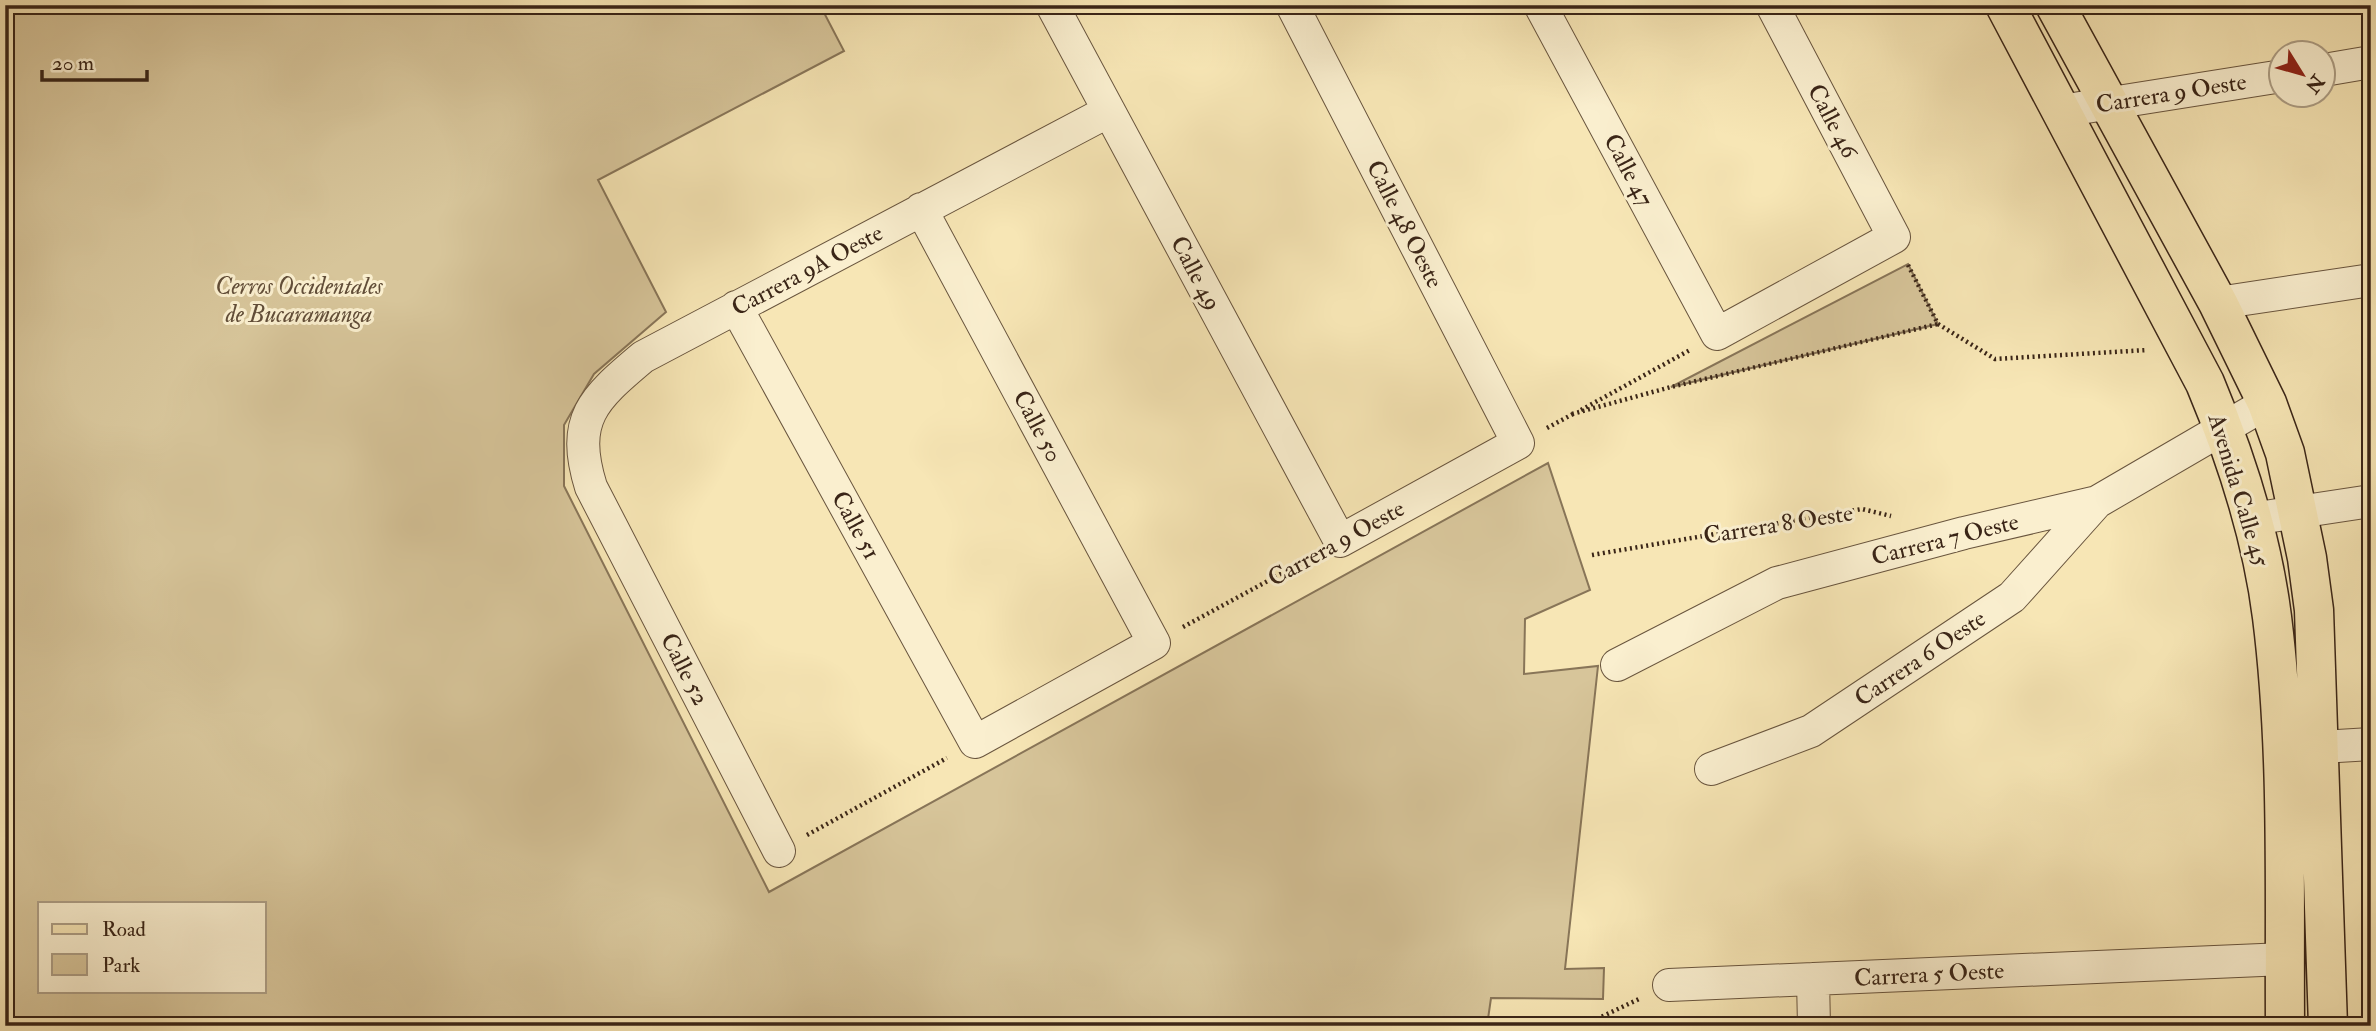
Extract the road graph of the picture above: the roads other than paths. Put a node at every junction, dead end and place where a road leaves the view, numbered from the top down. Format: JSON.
{"nodes":[{"id":1,"x":1052,"y":5,"type":"edge"},
{"id":2,"x":1292,"y":5,"type":"edge"},
{"id":3,"x":1541,"y":5,"type":"edge"},
{"id":4,"x":1772,"y":5,"type":"edge"},
{"id":5,"x":2005,"y":5,"type":"edge"},
{"id":6,"x":2055,"y":5,"type":"edge"},
{"id":7,"x":2371,"y":62,"type":"edge"},
{"id":8,"x":2338,"y":68,"type":"edge"},
{"id":9,"x":2268,"y":78,"type":"edge"},
{"id":10,"x":2108,"y":103,"type":"junction"},
{"id":11,"x":1109,"y":111,"type":"junction"},
{"id":12,"x":2061,"y":111,"type":"junction"},
{"id":13,"x":921,"y":209,"type":"junction"},
{"id":14,"x":1895,"y":237,"type":"joint"},
{"id":15,"x":2371,"y":280,"type":"edge"},
{"id":16,"x":2218,"y":303,"type":"junction"},
{"id":17,"x":736,"y":307,"type":"junction"},
{"id":18,"x":2267,"y":403,"type":"junction"},
{"id":19,"x":2224,"y":428,"type":"junction"},
{"id":20,"x":1518,"y":443,"type":"joint"},
{"id":21,"x":591,"y":487,"type":"joint"},
{"id":22,"x":2371,"y":501,"type":"edge"},
{"id":23,"x":2097,"y":502,"type":"junction"},
{"id":24,"x":2298,"y":512,"type":"junction"},
{"id":25,"x":2252,"y":519,"type":"junction"},
{"id":26,"x":1340,"y":541,"type":"joint"},
{"id":27,"x":1617,"y":665,"type":"dead end"},
{"id":28,"x":975,"y":742,"type":"joint"},
{"id":29,"x":2371,"y":744,"type":"edge"},
{"id":30,"x":2321,"y":747,"type":"junction"},
{"id":31,"x":1711,"y":769,"type":"dead end"},
{"id":32,"x":779,"y":851,"type":"road end"},
{"id":33,"x":2285,"y":959,"type":"junction"},
{"id":34,"x":1813,"y":979,"type":"junction"},
{"id":35,"x":1669,"y":985,"type":"road end"},
{"id":36,"x":1814,"y":1026,"type":"edge"},
{"id":37,"x":2286,"y":1026,"type":"edge"},
{"id":38,"x":2328,"y":1026,"type":"edge"}],
"edges":[{"from":1,"to":11,"type":"street","name":"Calle 49"},
{"from":2,"to":20,"type":"street","name":"Calle 48 Oeste"},
{"from":3,"to":14,"type":"street","name":"Calle 47"},
{"from":4,"to":14,"type":"street","name":"Calle 46"},
{"from":5,"to":12,"type":"main road","name":"Avenida Calle 45"},
{"from":6,"to":10,"type":"main road","name":"Avenida Calle 45"},
{"from":7,"to":8,"type":"street"},
{"from":9,"to":10,"type":"street","name":"Carrera 9 Oeste"},
{"from":10,"to":12,"type":"street","name":"Carrera 9 Oeste"},
{"from":10,"to":16,"type":"main road","name":"Avenida Calle 45"},
{"from":11,"to":13,"type":"street","name":"Carrera 9A Oeste"},
{"from":11,"to":26,"type":"street","name":"Calle 49"},
{"from":12,"to":19,"type":"main road","name":"Avenida Calle 45"},
{"from":13,"to":17,"type":"street","name":"Carrera 9A Oeste"},
{"from":13,"to":28,"type":"street","name":"Calle 50"},
{"from":15,"to":16,"type":"street"},
{"from":16,"to":18,"type":"main road","name":"Avenida Calle 45"},
{"from":17,"to":21,"type":"street","name":"Carrera 9A Oeste"},
{"from":17,"to":28,"type":"street","name":"Calle 51"},
{"from":18,"to":19,"type":"street","name":"Carrera 7 Oeste"},
{"from":18,"to":24,"type":"main road","name":"Avenida Calle 45"},
{"from":19,"to":23,"type":"street","name":"Carrera 7 Oeste"},
{"from":19,"to":25,"type":"main road","name":"Avenida Calle 45"},
{"from":20,"to":26,"type":"street","name":"Carrera 9 Oeste"},
{"from":21,"to":32,"type":"street","name":"Calle 52"},
{"from":22,"to":24,"type":"street"},
{"from":23,"to":27,"type":"street","name":"Carrera 7 Oeste"},
{"from":23,"to":31,"type":"street","name":"Carrera 6 Oeste"},
{"from":24,"to":25,"type":"street"},
{"from":24,"to":30,"type":"main road","name":"Avenida Calle 45"},
{"from":25,"to":33,"type":"main road","name":"Avenida Calle 45"},
{"from":29,"to":30,"type":"street"},
{"from":30,"to":38,"type":"main road","name":"Avenida Calle 45"},
{"from":33,"to":34,"type":"street","name":"Carrera 5 Oeste"},
{"from":33,"to":37,"type":"main road","name":"Avenida Calle 45"},
{"from":34,"to":35,"type":"street","name":"Carrera 5 Oeste"},
{"from":34,"to":36,"type":"street"}]}
